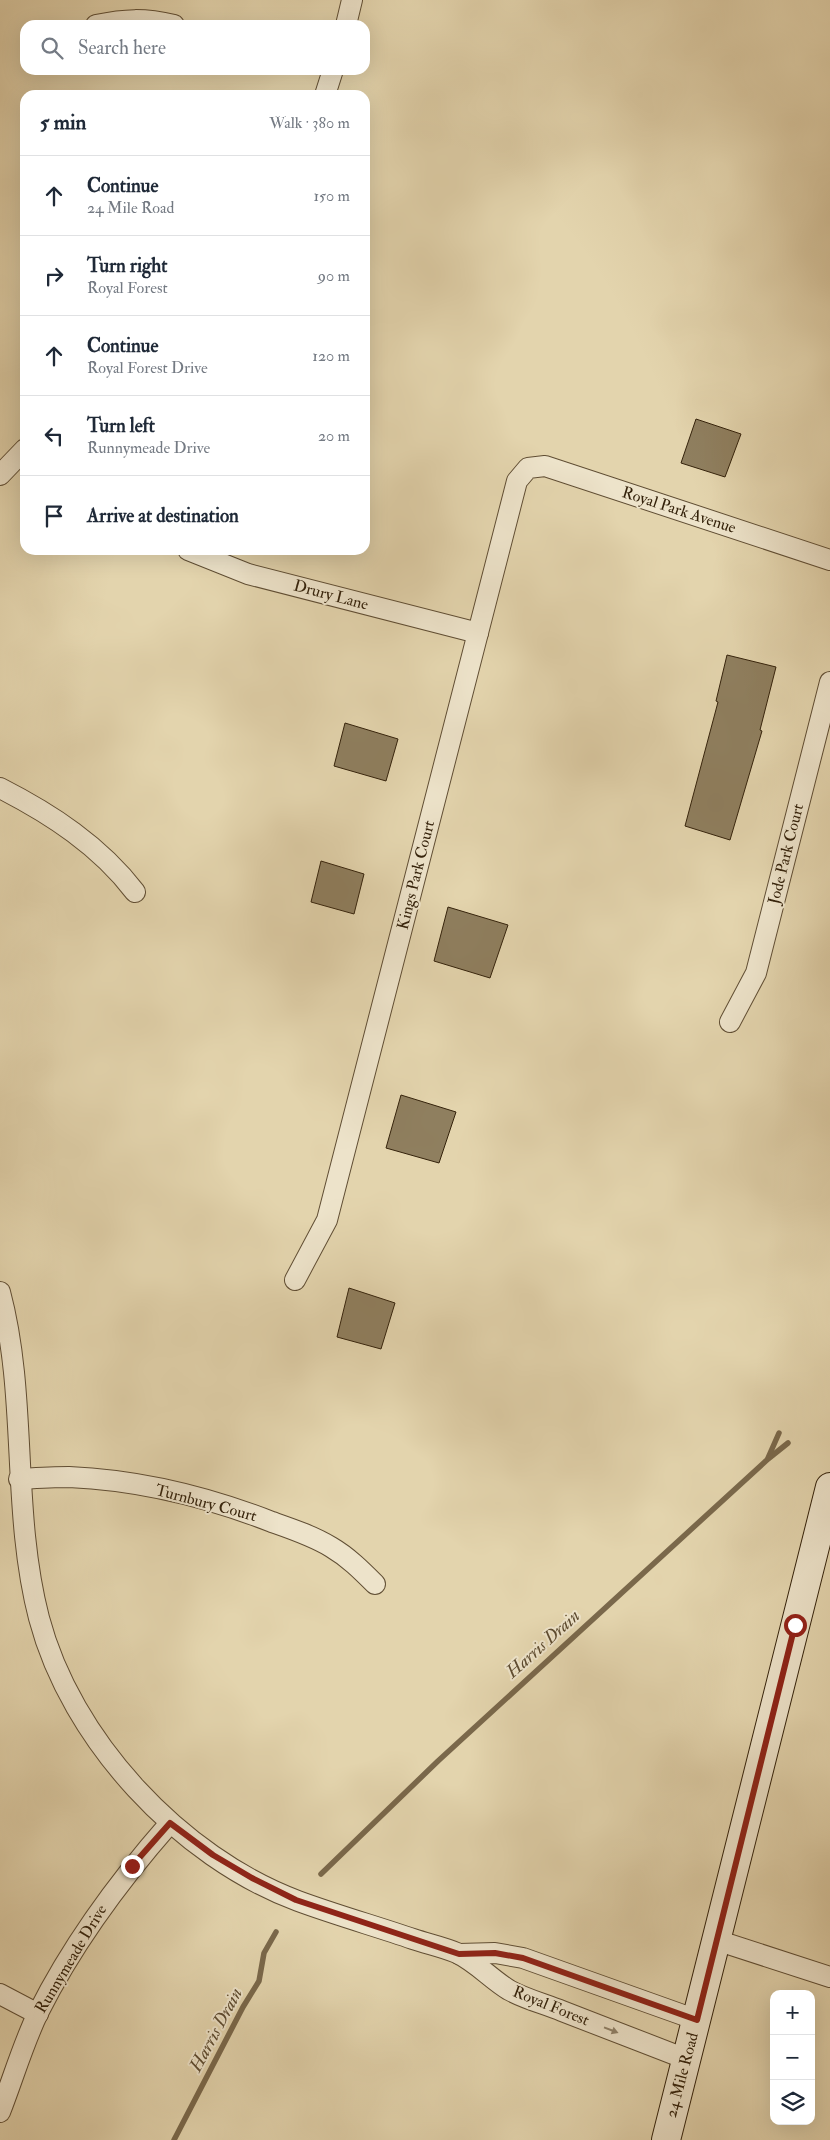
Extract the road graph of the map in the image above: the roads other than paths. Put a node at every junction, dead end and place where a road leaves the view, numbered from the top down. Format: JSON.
{"nodes":[{"id":1,"x":352,"y":0,"type":"edge"},
{"id":2,"x":121,"y":20,"type":"edge"},
{"id":3,"x":156,"y":20,"type":"edge"},
{"id":4,"x":347,"y":20,"type":"edge"},
{"id":5,"x":332,"y":75,"type":"edge"},
{"id":6,"x":327,"y":90,"type":"edge"},
{"id":7,"x":20,"y":454,"type":"edge"},
{"id":8,"x":528,"y":468,"type":"joint"},
{"id":9,"x":0,"y":475,"type":"edge"},
{"id":10,"x":200,"y":555,"type":"edge"},
{"id":11,"x":830,"y":560,"type":"edge"},
{"id":12,"x":478,"y":632,"type":"junction"},
{"id":13,"x":830,"y":682,"type":"edge"},
{"id":14,"x":0,"y":788,"type":"edge"},
{"id":15,"x":135,"y":892,"type":"dead end"},
{"id":16,"x":730,"y":1022,"type":"dead end"},
{"id":17,"x":295,"y":1280,"type":"dead end"},
{"id":18,"x":0,"y":1292,"type":"edge"},
{"id":19,"x":19,"y":1479,"type":"junction"},
{"id":20,"x":830,"y":1487,"type":"edge"},
{"id":21,"x":375,"y":1584,"type":"dead end"},
{"id":22,"x":170,"y":1823,"type":"junction"},
{"id":23,"x":716,"y":1940,"type":"junction"},
{"id":24,"x":459,"y":1954,"type":"junction"},
{"id":25,"x":830,"y":1977,"type":"edge"},
{"id":26,"x":0,"y":1994,"type":"edge"},
{"id":27,"x":38,"y":2014,"type":"junction"},
{"id":28,"x":697,"y":2020,"type":"junction"},
{"id":29,"x":686,"y":2059,"type":"junction"},
{"id":30,"x":0,"y":2112,"type":"edge"},
{"id":31,"x":666,"y":2140,"type":"edge"}],
"edges":[{"from":1,"to":4,"type":"street"},
{"from":2,"to":3,"type":"street"},
{"from":5,"to":6,"type":"street"},
{"from":7,"to":9,"type":"street"},
{"from":8,"to":11,"type":"street","name":"Royal Park Avenue"},
{"from":8,"to":12,"type":"street","name":"Kings Park Court"},
{"from":10,"to":12,"type":"street","name":"Drury Lane"},
{"from":12,"to":17,"type":"street","name":"Kings Park Court"},
{"from":13,"to":16,"type":"street","name":"Jode Park Court"},
{"from":14,"to":15,"type":"street"},
{"from":18,"to":19,"type":"street"},
{"from":19,"to":21,"type":"street","name":"Turnbury Court"},
{"from":19,"to":22,"type":"street"},
{"from":20,"to":23,"type":"street","name":"24 Mile Road"},
{"from":22,"to":24,"type":"street"},
{"from":22,"to":27,"type":"street","name":"Runnymeade Drive"},
{"from":23,"to":25,"type":"street"},
{"from":23,"to":28,"type":"street","name":"24 Mile Road"},
{"from":24,"to":28,"type":"street"},
{"from":24,"to":29,"type":"street","name":"Royal Forest","one_way":true},
{"from":26,"to":27,"type":"street"},
{"from":27,"to":30,"type":"street","name":"Runnymeade Drive"},
{"from":28,"to":29,"type":"street","name":"24 Mile Road"},
{"from":29,"to":31,"type":"street","name":"24 Mile Road"}]}
